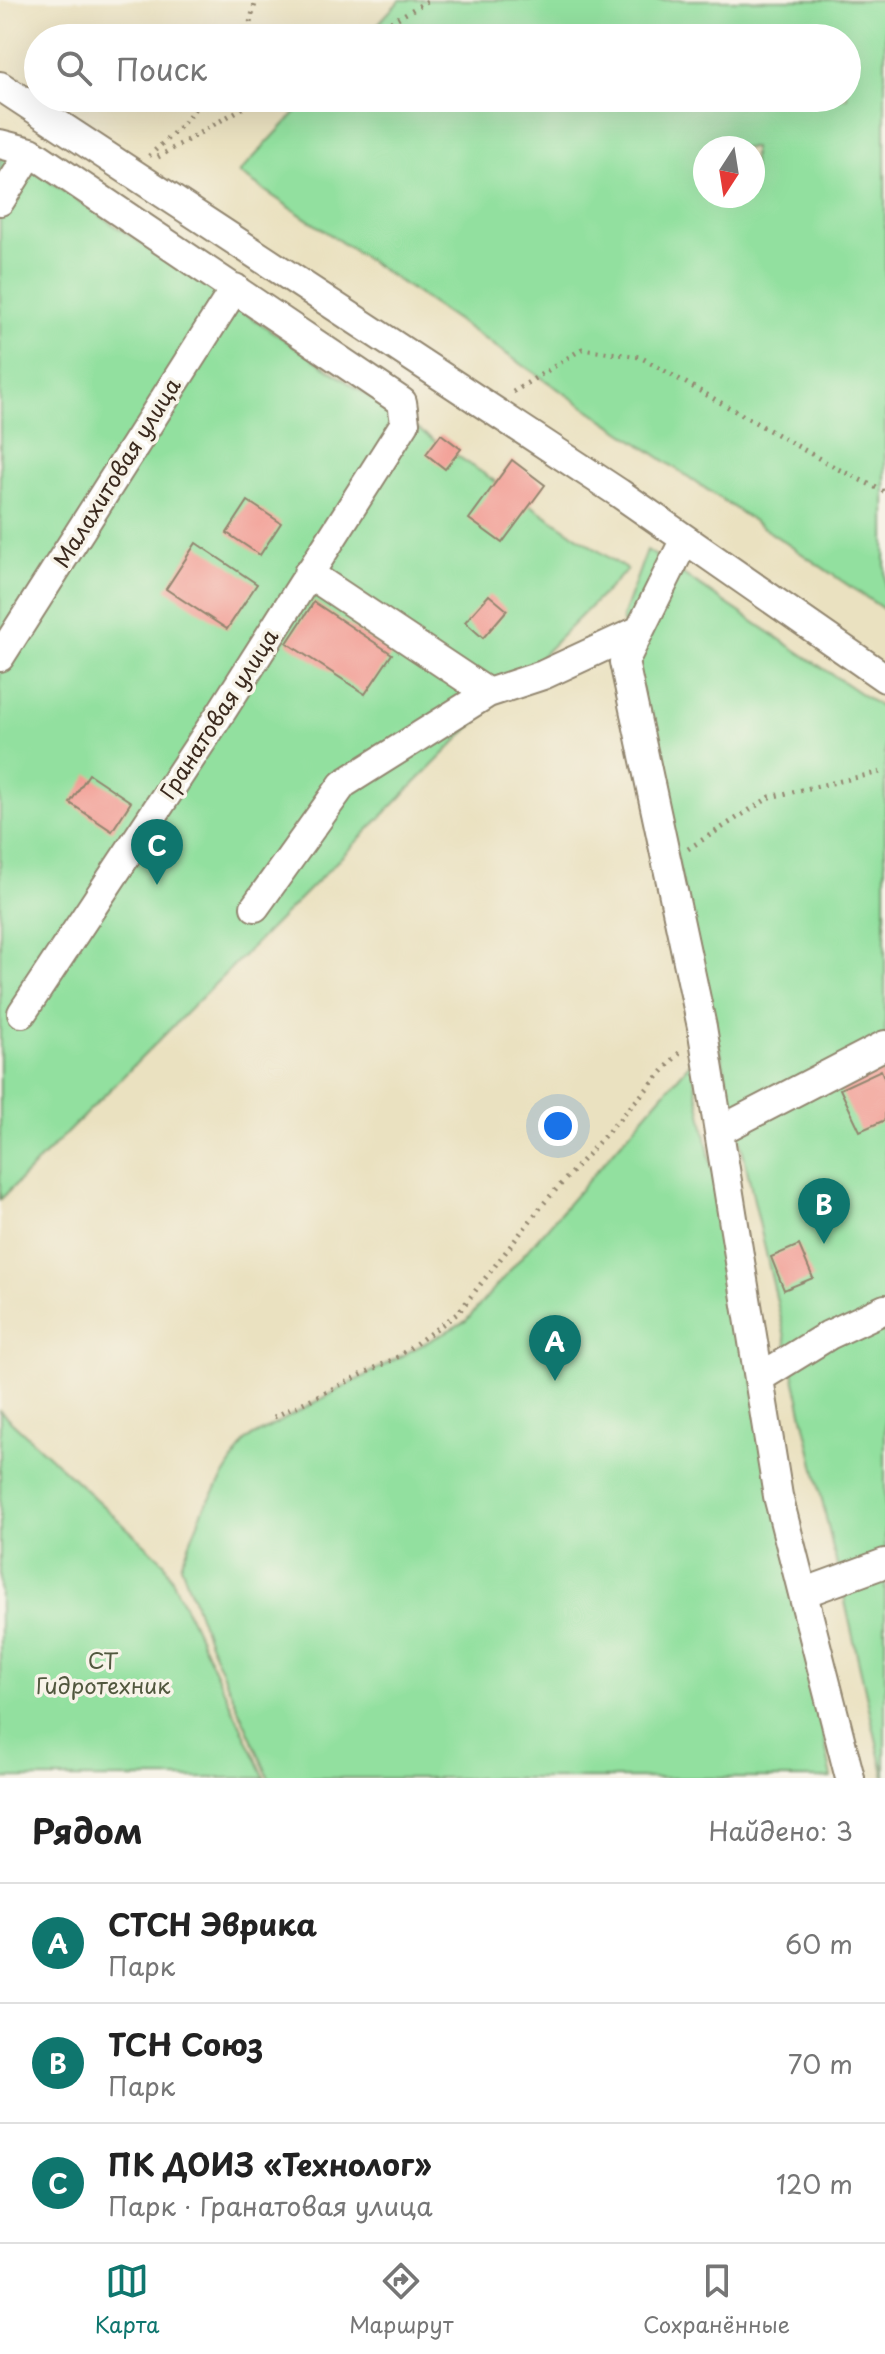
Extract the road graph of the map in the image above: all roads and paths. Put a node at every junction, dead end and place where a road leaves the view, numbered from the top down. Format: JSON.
{"nodes":[{"id":1,"x":256,"y":0,"type":"edge"},
{"id":2,"x":429,"y":0,"type":"edge"},
{"id":3,"x":250,"y":24,"type":"edge"},
{"id":4,"x":387,"y":24,"type":"edge"},
{"id":5,"x":0,"y":86,"type":"edge"},
{"id":6,"x":24,"y":102,"type":"edge"},
{"id":7,"x":40,"y":112,"type":"edge"},
{"id":8,"x":192,"y":112,"type":"edge"},
{"id":9,"x":236,"y":112,"type":"edge"},
{"id":10,"x":0,"y":144,"type":"edge"},
{"id":11,"x":31,"y":152,"type":"junction"},
{"id":12,"x":132,"y":172,"type":"junction"},
{"id":13,"x":0,"y":201,"type":"edge"},
{"id":14,"x":235,"y":288,"type":"junction"},
{"id":15,"x":489,"y":408,"type":"junction"},
{"id":16,"x":885,"y":492,"type":"edge"},
{"id":17,"x":685,"y":539,"type":"junction"},
{"id":18,"x":308,"y":573,"type":"junction"},
{"id":19,"x":640,"y":630,"type":"junction"},
{"id":20,"x":0,"y":657,"type":"edge"},
{"id":21,"x":885,"y":678,"type":"edge"},
{"id":22,"x":488,"y":693,"type":"junction"},
{"id":23,"x":885,"y":771,"type":"edge"},
{"id":24,"x":667,"y":863,"type":"junction"},
{"id":25,"x":255,"y":907,"type":"dead end"},
{"id":26,"x":22,"y":1013,"type":"dead end"},
{"id":27,"x":702,"y":1027,"type":"junction"},
{"id":28,"x":885,"y":1045,"type":"edge"},
{"id":29,"x":719,"y":1131,"type":"junction"},
{"id":30,"x":885,"y":1309,"type":"edge"},
{"id":31,"x":759,"y":1378,"type":"junction"},
{"id":32,"x":274,"y":1417,"type":"dead end"},
{"id":33,"x":885,"y":1563,"type":"edge"},
{"id":34,"x":803,"y":1593,"type":"junction"},
{"id":35,"x":850,"y":1778,"type":"edge"}],
"edges":[{"from":1,"to":3,"type":"path"},
{"from":2,"to":4,"type":"path"},
{"from":5,"to":6,"type":"street"},
{"from":7,"to":12,"type":"street"},
{"from":8,"to":12,"type":"path"},
{"from":9,"to":12,"type":"path"},
{"from":10,"to":11,"type":"street","name":"Гранатовая улица"},
{"from":11,"to":13,"type":"street"},
{"from":11,"to":14,"type":"street","name":"Гранатовая улица"},
{"from":12,"to":15,"type":"street"},
{"from":14,"to":18,"type":"street","name":"Гранатовая улица"},
{"from":14,"to":20,"type":"street","name":"Малахитовая улица"},
{"from":15,"to":16,"type":"path"},
{"from":15,"to":17,"type":"street"},
{"from":17,"to":19,"type":"street"},
{"from":17,"to":21,"type":"street"},
{"from":18,"to":22,"type":"street"},
{"from":18,"to":26,"type":"street","name":"Гранатовая улица"},
{"from":19,"to":22,"type":"street"},
{"from":19,"to":24,"type":"street"},
{"from":22,"to":25,"type":"street"},
{"from":23,"to":24,"type":"path"},
{"from":24,"to":27,"type":"street"},
{"from":27,"to":29,"type":"street"},
{"from":27,"to":32,"type":"path"},
{"from":28,"to":29,"type":"street"},
{"from":29,"to":31,"type":"street"},
{"from":30,"to":31,"type":"street"},
{"from":31,"to":34,"type":"street"},
{"from":33,"to":34,"type":"street"},
{"from":34,"to":35,"type":"street"}]}
